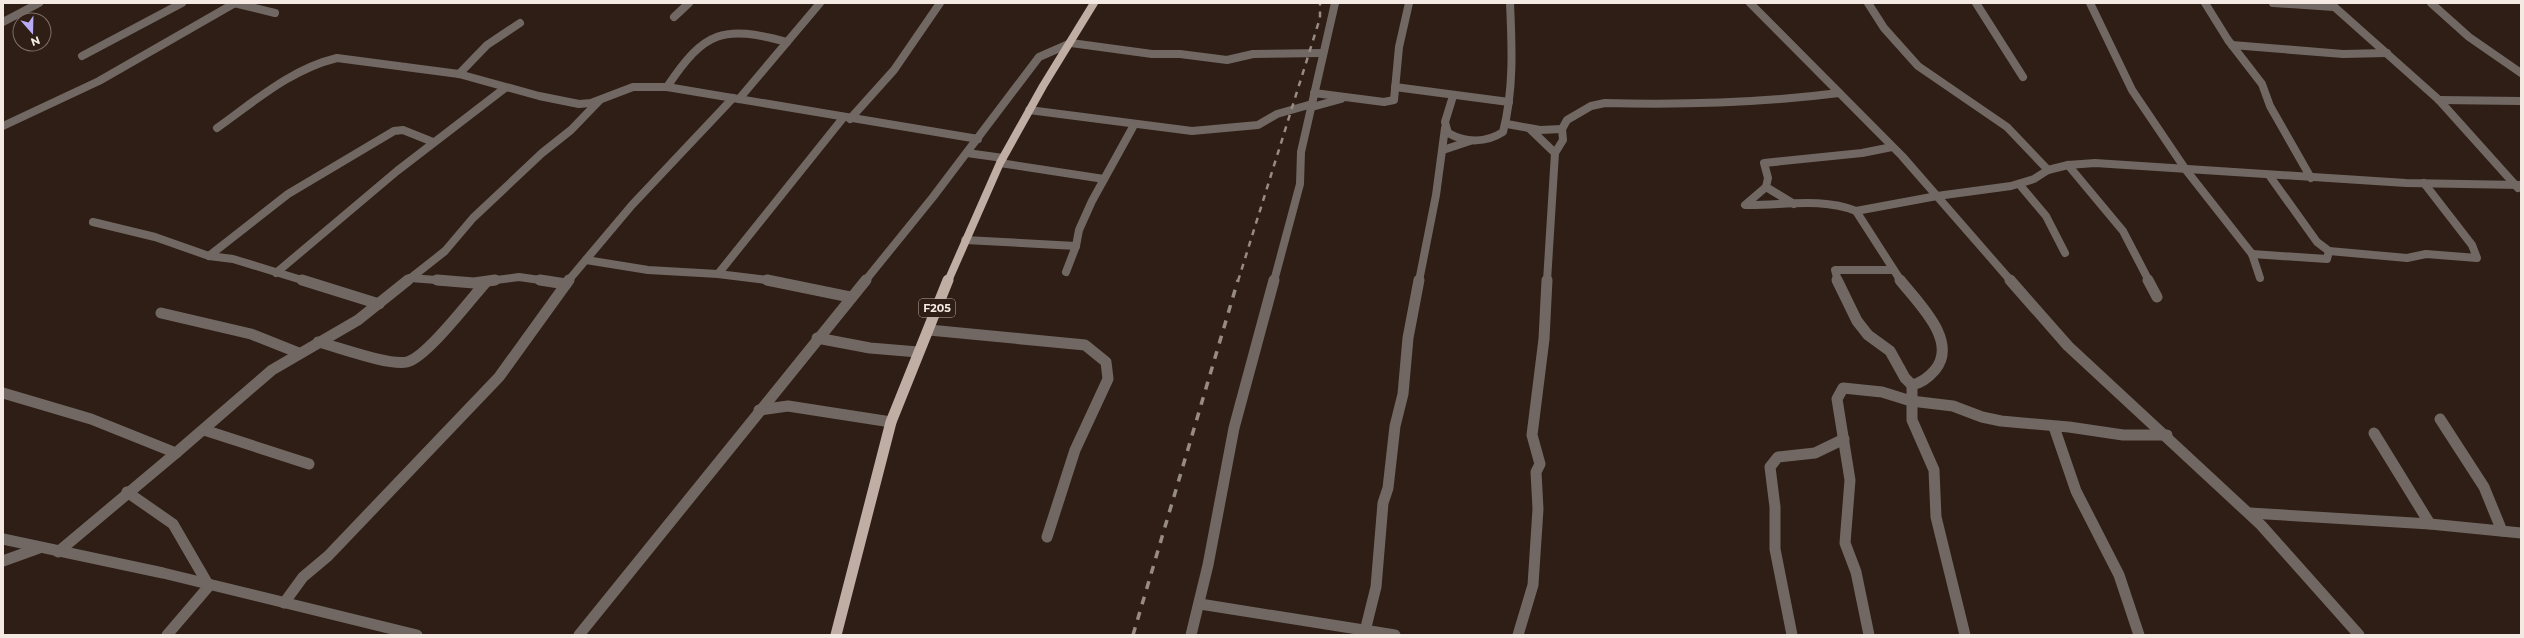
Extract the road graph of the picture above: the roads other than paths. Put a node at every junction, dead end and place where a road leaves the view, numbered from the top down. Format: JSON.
{"nodes":[{"id":1,"x":39,"y":3,"type":"edge"},
{"id":2,"x":182,"y":3,"type":"edge"},
{"id":3,"x":235,"y":3,"type":"edge"},
{"id":4,"x":689,"y":3,"type":"edge"},
{"id":5,"x":820,"y":3,"type":"edge"},
{"id":6,"x":940,"y":3,"type":"edge"},
{"id":7,"x":1094,"y":3,"type":"edge"},
{"id":8,"x":1335,"y":3,"type":"edge"},
{"id":9,"x":1409,"y":3,"type":"edge"},
{"id":10,"x":1510,"y":3,"type":"edge"},
{"id":11,"x":1750,"y":3,"type":"edge"},
{"id":12,"x":1868,"y":3,"type":"edge"},
{"id":13,"x":1976,"y":3,"type":"edge"},
{"id":14,"x":2090,"y":3,"type":"edge"},
{"id":15,"x":2205,"y":3,"type":"edge"},
{"id":16,"x":2273,"y":3,"type":"edge"},
{"id":17,"x":2431,"y":3,"type":"edge"},
{"id":18,"x":2332,"y":5,"type":"edge"},
{"id":19,"x":274,"y":13,"type":"dead end"},
{"id":20,"x":674,"y":17,"type":"dead end"},
{"id":21,"x":3,"y":22,"type":"edge"},
{"id":22,"x":520,"y":23,"type":"dead end"},
{"id":23,"x":788,"y":42,"type":"junction"},
{"id":24,"x":1071,"y":43,"type":"junction"},
{"id":25,"x":2232,"y":45,"type":"junction"},
{"id":26,"x":1324,"y":53,"type":"junction"},
{"id":27,"x":2387,"y":53,"type":"junction"},
{"id":28,"x":82,"y":56,"type":"dead end"},
{"id":29,"x":2521,"y":73,"type":"edge"},
{"id":30,"x":459,"y":74,"type":"junction"},
{"id":31,"x":2023,"y":76,"type":"dead end"},
{"id":32,"x":667,"y":87,"type":"junction"},
{"id":33,"x":1395,"y":87,"type":"junction"},
{"id":34,"x":505,"y":88,"type":"junction"},
{"id":35,"x":1314,"y":93,"type":"junction"},
{"id":36,"x":1839,"y":93,"type":"junction"},
{"id":37,"x":1453,"y":96,"type":"junction"},
{"id":38,"x":604,"y":97,"type":"junction"},
{"id":39,"x":736,"y":98,"type":"junction"},
{"id":40,"x":1347,"y":98,"type":"junction"},
{"id":41,"x":2439,"y":100,"type":"junction"},
{"id":42,"x":2521,"y":101,"type":"edge"},
{"id":43,"x":1509,"y":102,"type":"junction"},
{"id":44,"x":1312,"y":106,"type":"junction"},
{"id":45,"x":1030,"y":110,"type":"junction"},
{"id":46,"x":846,"y":119,"type":"junction"},
{"id":47,"x":1507,"y":124,"type":"junction"},
{"id":48,"x":1134,"y":125,"type":"junction"},
{"id":49,"x":3,"y":126,"type":"edge"},
{"id":50,"x":218,"y":128,"type":"dead end"},
{"id":51,"x":1445,"y":128,"type":"junction"},
{"id":52,"x":1562,"y":128,"type":"junction"},
{"id":53,"x":1530,"y":130,"type":"junction"},
{"id":54,"x":978,"y":139,"type":"junction"},
{"id":55,"x":1470,"y":141,"type":"junction"},
{"id":56,"x":434,"y":142,"type":"junction"},
{"id":57,"x":1892,"y":147,"type":"junction"},
{"id":58,"x":1443,"y":150,"type":"junction"},
{"id":59,"x":967,"y":153,"type":"junction"},
{"id":60,"x":1555,"y":153,"type":"junction"},
{"id":61,"x":1002,"y":161,"type":"junction"},
{"id":62,"x":2068,"y":165,"type":"junction"},
{"id":63,"x":2048,"y":170,"type":"junction"},
{"id":64,"x":2186,"y":170,"type":"junction"},
{"id":65,"x":2270,"y":175,"type":"junction"},
{"id":66,"x":2311,"y":178,"type":"junction"},
{"id":67,"x":1104,"y":179,"type":"junction"},
{"id":68,"x":2424,"y":183,"type":"junction"},
{"id":69,"x":2020,"y":184,"type":"junction"},
{"id":70,"x":1766,"y":187,"type":"junction"},
{"id":71,"x":2519,"y":187,"type":"edge"},
{"id":72,"x":1937,"y":196,"type":"junction"},
{"id":73,"x":1794,"y":204,"type":"junction"},
{"id":74,"x":1856,"y":211,"type":"junction"},
{"id":75,"x":93,"y":222,"type":"dead end"},
{"id":76,"x":965,"y":240,"type":"junction"},
{"id":77,"x":1076,"y":246,"type":"junction"},
{"id":78,"x":2329,"y":251,"type":"junction"},
{"id":79,"x":2065,"y":253,"type":"dead end"},
{"id":80,"x":2252,"y":254,"type":"junction"},
{"id":81,"x":209,"y":256,"type":"junction"},
{"id":82,"x":586,"y":260,"type":"junction"},
{"id":83,"x":1892,"y":270,"type":"junction"},
{"id":84,"x":1066,"y":272,"type":"dead end"},
{"id":85,"x":276,"y":273,"type":"junction"},
{"id":86,"x":718,"y":274,"type":"junction"},
{"id":87,"x":410,"y":278,"type":"junction"},
{"id":88,"x":2260,"y":278,"type":"dead end"},
{"id":89,"x":486,"y":282,"type":"junction"},
{"id":90,"x":566,"y":284,"type":"junction"},
{"id":91,"x":850,"y":297,"type":"junction"},
{"id":92,"x":2158,"y":297,"type":"dead end"},
{"id":93,"x":379,"y":304,"type":"junction"},
{"id":94,"x":161,"y":313,"type":"dead end"},
{"id":95,"x":929,"y":330,"type":"junction"},
{"id":96,"x":817,"y":338,"type":"junction"},
{"id":97,"x":318,"y":342,"type":"junction"},
{"id":98,"x":918,"y":352,"type":"junction"},
{"id":99,"x":299,"y":353,"type":"junction"},
{"id":100,"x":1912,"y":384,"type":"junction"},
{"id":101,"x":3,"y":393,"type":"edge"},
{"id":102,"x":1911,"y":401,"type":"junction"},
{"id":103,"x":759,"y":410,"type":"junction"},
{"id":104,"x":2440,"y":419,"type":"dead end"},
{"id":105,"x":891,"y":422,"type":"junction"},
{"id":106,"x":2054,"y":427,"type":"junction"},
{"id":107,"x":204,"y":430,"type":"junction"},
{"id":108,"x":2374,"y":433,"type":"dead end"},
{"id":109,"x":2167,"y":435,"type":"junction"},
{"id":110,"x":1844,"y":439,"type":"junction"},
{"id":111,"x":176,"y":452,"type":"junction"},
{"id":112,"x":309,"y":464,"type":"dead end"},
{"id":113,"x":127,"y":492,"type":"junction"},
{"id":114,"x":2250,"y":513,"type":"junction"},
{"id":115,"x":2430,"y":524,"type":"junction"},
{"id":116,"x":2502,"y":531,"type":"junction"},
{"id":117,"x":2521,"y":533,"type":"edge"},
{"id":118,"x":1047,"y":537,"type":"dead end"},
{"id":119,"x":3,"y":539,"type":"edge"},
{"id":120,"x":39,"y":548,"type":"junction"},
{"id":121,"x":58,"y":552,"type":"junction"},
{"id":122,"x":3,"y":561,"type":"edge"},
{"id":123,"x":209,"y":586,"type":"junction"},
{"id":124,"x":284,"y":603,"type":"junction"},
{"id":125,"x":1200,"y":604,"type":"junction"},
{"id":126,"x":1364,"y":632,"type":"edge"},
{"id":127,"x":167,"y":635,"type":"edge"},
{"id":128,"x":417,"y":635,"type":"edge"},
{"id":129,"x":578,"y":635,"type":"edge"},
{"id":130,"x":836,"y":635,"type":"edge"},
{"id":131,"x":1191,"y":635,"type":"edge"},
{"id":132,"x":1395,"y":635,"type":"edge"},
{"id":133,"x":1518,"y":635,"type":"edge"},
{"id":134,"x":1792,"y":635,"type":"edge"},
{"id":135,"x":1869,"y":635,"type":"edge"},
{"id":136,"x":1965,"y":635,"type":"edge"},
{"id":137,"x":2140,"y":635,"type":"edge"},
{"id":138,"x":2359,"y":635,"type":"edge"}],
"edges":[{"from":1,"to":21,"type":"street"},
{"from":2,"to":28,"type":"street"},
{"from":3,"to":19,"type":"street"},
{"from":3,"to":49,"type":"street"},
{"from":4,"to":20,"type":"street"},
{"from":5,"to":23,"type":"street"},
{"from":6,"to":46,"type":"street"},
{"from":7,"to":24,"type":"main road","number":"F205"},
{"from":8,"to":26,"type":"street"},
{"from":9,"to":33,"type":"street"},
{"from":10,"to":43,"type":"street"},
{"from":11,"to":36,"type":"street"},
{"from":12,"to":63,"type":"street"},
{"from":13,"to":31,"type":"street"},
{"from":14,"to":64,"type":"street"},
{"from":15,"to":25,"type":"street"},
{"from":16,"to":18,"type":"street"},
{"from":17,"to":29,"type":"street"},
{"from":18,"to":27,"type":"street"},
{"from":22,"to":30,"type":"street"},
{"from":23,"to":32,"type":"street"},
{"from":23,"to":39,"type":"street"},
{"from":24,"to":26,"type":"street"},
{"from":24,"to":45,"type":"main road","number":"F205"},
{"from":24,"to":54,"type":"street"},
{"from":25,"to":27,"type":"street"},
{"from":25,"to":66,"type":"street"},
{"from":26,"to":35,"type":"street"},
{"from":27,"to":41,"type":"street"},
{"from":30,"to":34,"type":"street"},
{"from":30,"to":50,"type":"street"},
{"from":32,"to":38,"type":"street"},
{"from":32,"to":39,"type":"street"},
{"from":33,"to":37,"type":"street"},
{"from":33,"to":40,"type":"street"},
{"from":34,"to":38,"type":"street"},
{"from":34,"to":56,"type":"street"},
{"from":35,"to":40,"type":"street"},
{"from":35,"to":44,"type":"street"},
{"from":36,"to":52,"type":"street"},
{"from":36,"to":57,"type":"street"},
{"from":37,"to":43,"type":"street"},
{"from":37,"to":51,"type":"street"},
{"from":38,"to":87,"type":"street"},
{"from":39,"to":46,"type":"street"},
{"from":39,"to":82,"type":"street"},
{"from":40,"to":44,"type":"street"},
{"from":41,"to":42,"type":"street"},
{"from":41,"to":71,"type":"street"},
{"from":43,"to":47,"type":"street"},
{"from":44,"to":48,"type":"street"},
{"from":44,"to":125,"type":"street"},
{"from":45,"to":48,"type":"street"},
{"from":45,"to":61,"type":"main road","number":"F205"},
{"from":46,"to":54,"type":"street"},
{"from":46,"to":86,"type":"street"},
{"from":47,"to":53,"type":"street"},
{"from":47,"to":55,"type":"street"},
{"from":48,"to":67,"type":"street"},
{"from":51,"to":55,"type":"street"},
{"from":51,"to":58,"type":"street"},
{"from":52,"to":53,"type":"street"},
{"from":52,"to":60,"type":"street"},
{"from":53,"to":60,"type":"street"},
{"from":54,"to":59,"type":"street"},
{"from":55,"to":58,"type":"street"},
{"from":56,"to":81,"type":"street"},
{"from":56,"to":85,"type":"street"},
{"from":57,"to":70,"type":"street"},
{"from":57,"to":72,"type":"street"},
{"from":58,"to":126,"type":"street"},
{"from":59,"to":61,"type":"street"},
{"from":59,"to":91,"type":"street"},
{"from":60,"to":133,"type":"street"},
{"from":61,"to":67,"type":"street"},
{"from":61,"to":76,"type":"main road","number":"F205"},
{"from":62,"to":63,"type":"street"},
{"from":62,"to":64,"type":"street"},
{"from":62,"to":92,"type":"street"},
{"from":63,"to":69,"type":"street"},
{"from":64,"to":65,"type":"street"},
{"from":64,"to":80,"type":"street"},
{"from":65,"to":66,"type":"street"},
{"from":65,"to":78,"type":"street"},
{"from":66,"to":68,"type":"street"},
{"from":67,"to":77,"type":"street"},
{"from":68,"to":71,"type":"street"},
{"from":68,"to":78,"type":"street"},
{"from":69,"to":72,"type":"street"},
{"from":69,"to":79,"type":"street"},
{"from":70,"to":73,"type":"street"},
{"from":70,"to":73,"type":"street"},
{"from":72,"to":74,"type":"street"},
{"from":72,"to":109,"type":"street"},
{"from":73,"to":74,"type":"street"},
{"from":74,"to":83,"type":"street"},
{"from":75,"to":81,"type":"street"},
{"from":76,"to":77,"type":"street"},
{"from":76,"to":95,"type":"main road","number":"F205"},
{"from":77,"to":84,"type":"street"},
{"from":78,"to":80,"type":"street"},
{"from":80,"to":88,"type":"street"},
{"from":81,"to":85,"type":"street"},
{"from":82,"to":86,"type":"street"},
{"from":82,"to":90,"type":"street"},
{"from":83,"to":100,"type":"street"},
{"from":83,"to":100,"type":"street"},
{"from":85,"to":93,"type":"street"},
{"from":86,"to":91,"type":"street"},
{"from":87,"to":89,"type":"street"},
{"from":87,"to":93,"type":"street"},
{"from":89,"to":90,"type":"street"},
{"from":89,"to":97,"type":"street"},
{"from":90,"to":124,"type":"street"},
{"from":91,"to":96,"type":"street"},
{"from":93,"to":97,"type":"street"},
{"from":94,"to":99,"type":"street"},
{"from":95,"to":98,"type":"main road","number":"F205"},
{"from":95,"to":118,"type":"street"},
{"from":96,"to":98,"type":"street"},
{"from":96,"to":103,"type":"street"},
{"from":97,"to":99,"type":"street"},
{"from":98,"to":105,"type":"main road","number":"F205"},
{"from":99,"to":107,"type":"street"},
{"from":100,"to":102,"type":"street"},
{"from":101,"to":111,"type":"street"},
{"from":102,"to":106,"type":"street"},
{"from":102,"to":110,"type":"street"},
{"from":102,"to":136,"type":"street"},
{"from":103,"to":105,"type":"street"},
{"from":103,"to":129,"type":"street"},
{"from":104,"to":116,"type":"street"},
{"from":105,"to":130,"type":"main road","number":"F205"},
{"from":106,"to":109,"type":"street"},
{"from":106,"to":137,"type":"street"},
{"from":107,"to":111,"type":"street"},
{"from":107,"to":112,"type":"street"},
{"from":108,"to":115,"type":"street"},
{"from":109,"to":114,"type":"street"},
{"from":110,"to":134,"type":"street"},
{"from":110,"to":135,"type":"street"},
{"from":111,"to":113,"type":"street"},
{"from":113,"to":121,"type":"street"},
{"from":113,"to":123,"type":"street"},
{"from":114,"to":115,"type":"street"},
{"from":114,"to":138,"type":"street"},
{"from":115,"to":116,"type":"street"},
{"from":116,"to":117,"type":"street"},
{"from":119,"to":120,"type":"street"},
{"from":120,"to":121,"type":"street"},
{"from":120,"to":122,"type":"street"},
{"from":121,"to":123,"type":"street"},
{"from":123,"to":124,"type":"street"},
{"from":123,"to":127,"type":"street"},
{"from":124,"to":128,"type":"street"},
{"from":125,"to":126,"type":"street"},
{"from":125,"to":131,"type":"street"},
{"from":126,"to":132,"type":"street"}]}
